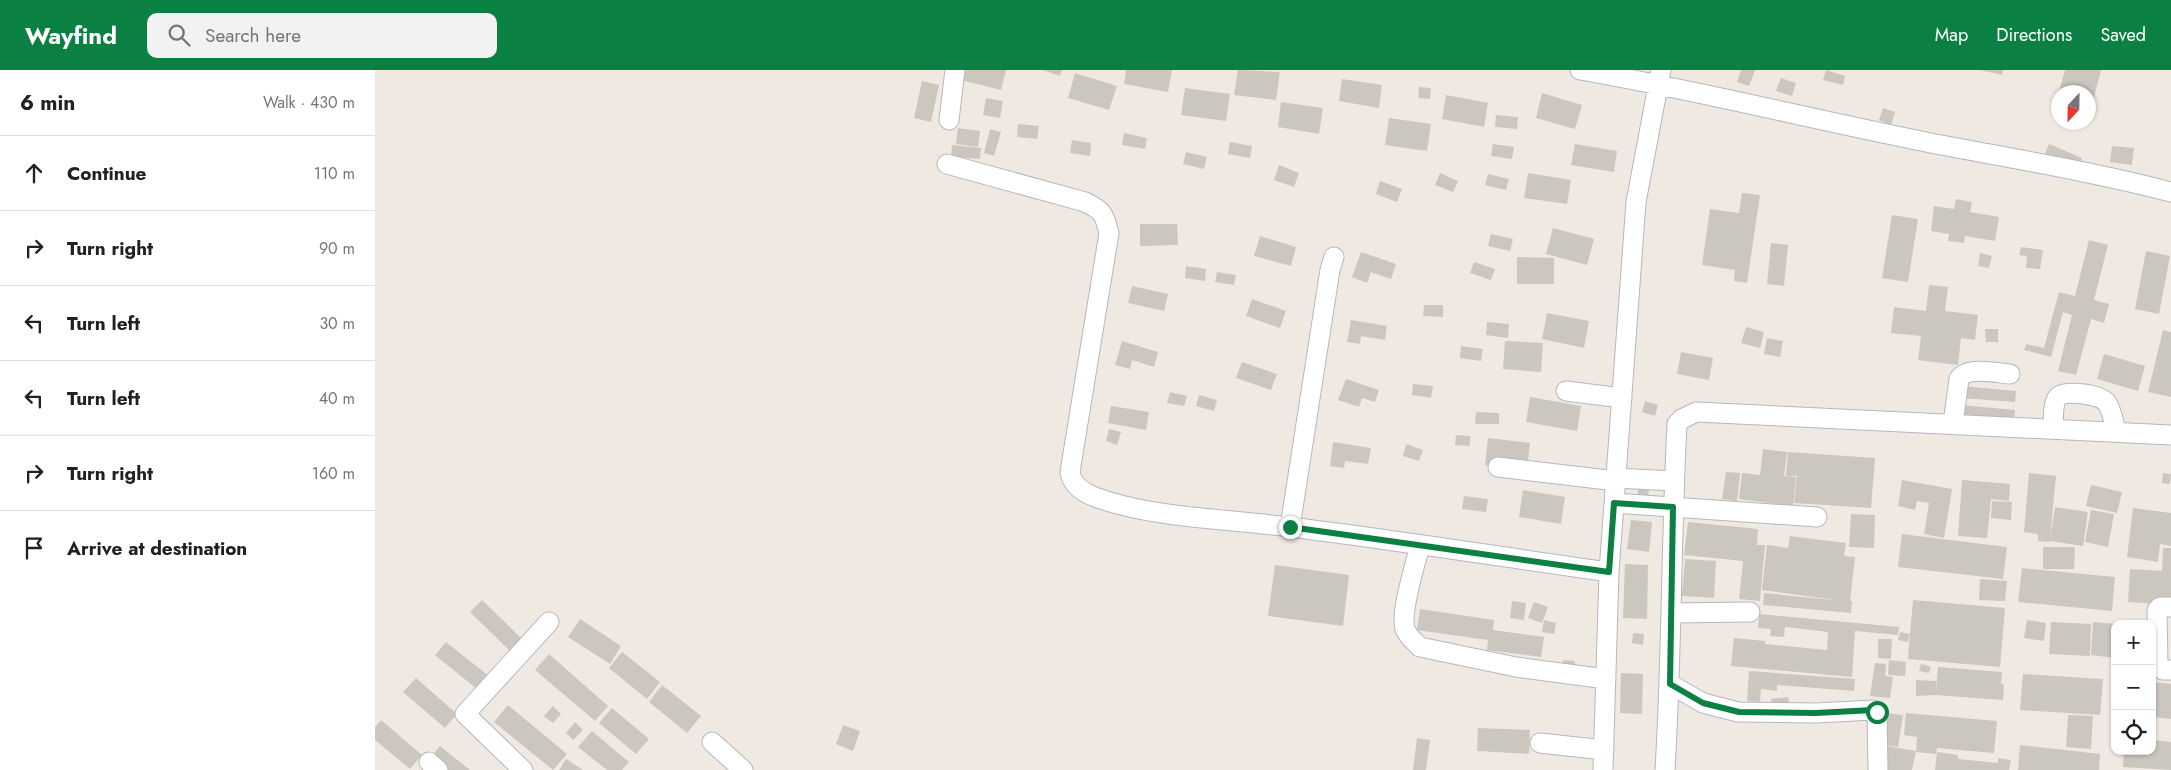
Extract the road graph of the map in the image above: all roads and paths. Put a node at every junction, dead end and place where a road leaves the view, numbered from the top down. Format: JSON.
{"nodes":[{"id":1,"x":955,"y":70,"type":"edge"},
{"id":2,"x":1580,"y":70,"type":"edge"},
{"id":3,"x":1660,"y":77,"type":"edge"},
{"id":4,"x":949,"y":120,"type":"dead end"},
{"id":5,"x":947,"y":164,"type":"dead end"},
{"id":6,"x":2171,"y":192,"type":"edge"},
{"id":7,"x":1334,"y":257,"type":"dead end"},
{"id":8,"x":2010,"y":374,"type":"dead end"},
{"id":9,"x":1566,"y":391,"type":"dead end"},
{"id":10,"x":1622,"y":398,"type":"junction"},
{"id":11,"x":1953,"y":424,"type":"junction"},
{"id":12,"x":2053,"y":429,"type":"junction"},
{"id":13,"x":2116,"y":432,"type":"junction"},
{"id":14,"x":2171,"y":435,"type":"edge"},
{"id":15,"x":1498,"y":467,"type":"dead end"},
{"id":16,"x":1616,"y":480,"type":"junction"},
{"id":17,"x":1674,"y":481,"type":"junction"},
{"id":18,"x":1614,"y":503,"type":"junction"},
{"id":19,"x":1673,"y":507,"type":"junction"},
{"id":20,"x":1817,"y":517,"type":"dead end"},
{"id":21,"x":1290,"y":527,"type":"junction"},
{"id":22,"x":1420,"y":546,"type":"junction"},
{"id":23,"x":1609,"y":572,"type":"junction"},
{"id":24,"x":2171,"y":607,"type":"edge"},
{"id":25,"x":1751,"y":612,"type":"dead end"},
{"id":26,"x":1672,"y":613,"type":"junction"},
{"id":27,"x":549,"y":622,"type":"dead end"},
{"id":28,"x":2171,"y":670,"type":"edge"},
{"id":29,"x":1606,"y":679,"type":"junction"},
{"id":30,"x":1670,"y":684,"type":"junction"},
{"id":31,"x":711,"y":742,"type":"dead end"},
{"id":32,"x":1540,"y":743,"type":"dead end"},
{"id":33,"x":1603,"y":750,"type":"junction"},
{"id":34,"x":523,"y":770,"type":"edge"},
{"id":35,"x":743,"y":770,"type":"edge"},
{"id":36,"x":1603,"y":770,"type":"edge"},
{"id":37,"x":1665,"y":770,"type":"edge"},
{"id":38,"x":1878,"y":770,"type":"edge"}],
"edges":[{"from":1,"to":4,"type":"street"},
{"from":2,"to":3,"type":"street"},
{"from":3,"to":6,"type":"street"},
{"from":3,"to":10,"type":"street"},
{"from":5,"to":21,"type":"street"},
{"from":7,"to":21,"type":"street"},
{"from":8,"to":11,"type":"street"},
{"from":9,"to":10,"type":"street"},
{"from":10,"to":16,"type":"street"},
{"from":11,"to":12,"type":"street"},
{"from":11,"to":17,"type":"street"},
{"from":12,"to":13,"type":"street"},
{"from":12,"to":13,"type":"street"},
{"from":13,"to":14,"type":"street"},
{"from":15,"to":16,"type":"street"},
{"from":16,"to":17,"type":"street"},
{"from":16,"to":18,"type":"street"},
{"from":17,"to":19,"type":"street"},
{"from":18,"to":19,"type":"street"},
{"from":18,"to":23,"type":"street"},
{"from":19,"to":20,"type":"street"},
{"from":19,"to":26,"type":"street"},
{"from":21,"to":22,"type":"street"},
{"from":22,"to":23,"type":"street"},
{"from":22,"to":29,"type":"street"},
{"from":23,"to":29,"type":"street"},
{"from":24,"to":28,"type":"street"},
{"from":25,"to":26,"type":"street"},
{"from":26,"to":30,"type":"street"},
{"from":27,"to":34,"type":"street"},
{"from":29,"to":33,"type":"street"},
{"from":30,"to":37,"type":"street"},
{"from":30,"to":38,"type":"street"},
{"from":31,"to":35,"type":"street"},
{"from":32,"to":33,"type":"street"},
{"from":33,"to":36,"type":"street"}]}
